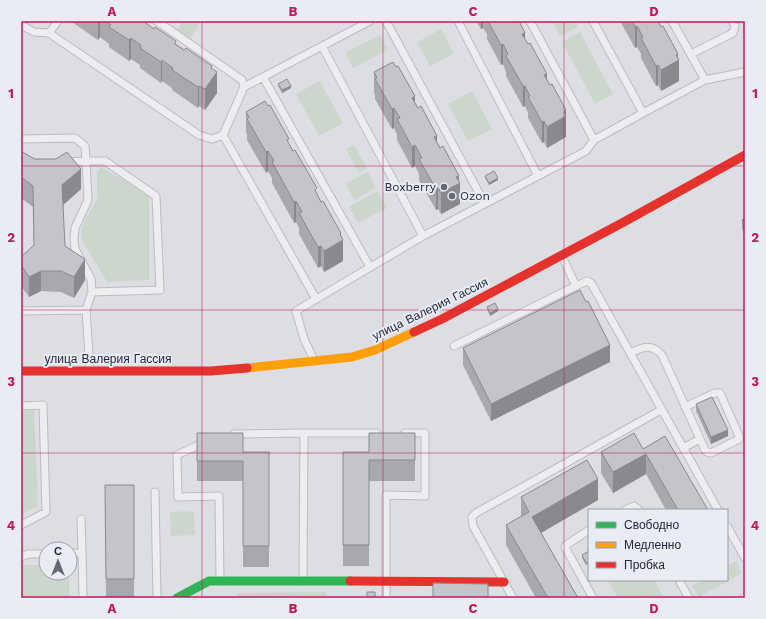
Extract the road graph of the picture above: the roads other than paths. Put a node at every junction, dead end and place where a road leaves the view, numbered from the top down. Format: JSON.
{"nodes":[{"id":1,"x":58,"y":21,"type":"edge"},
{"id":2,"x":157,"y":21,"type":"edge"},
{"id":3,"x":370,"y":21,"type":"edge"},
{"id":4,"x":386,"y":21,"type":"edge"},
{"id":5,"x":458,"y":21,"type":"edge"},
{"id":6,"x":530,"y":21,"type":"edge"},
{"id":7,"x":594,"y":21,"type":"edge"},
{"id":8,"x":672,"y":21,"type":"edge"},
{"id":9,"x":732,"y":21,"type":"edge"},
{"id":10,"x":21,"y":26,"type":"edge"},
{"id":11,"x":49,"y":33,"type":"junction"},
{"id":12,"x":322,"y":46,"type":"junction"},
{"id":13,"x":691,"y":54,"type":"junction"},
{"id":14,"x":745,"y":72,"type":"edge"},
{"id":15,"x":264,"y":77,"type":"junction"},
{"id":16,"x":705,"y":80,"type":"junction"},
{"id":17,"x":244,"y":87,"type":"junction"},
{"id":18,"x":643,"y":114,"type":"junction"},
{"id":19,"x":223,"y":135,"type":"junction"},
{"id":20,"x":21,"y":139,"type":"edge"},
{"id":21,"x":594,"y":140,"type":"junction"},
{"id":22,"x":745,"y":155,"type":"edge"},
{"id":23,"x":57,"y":162,"type":"edge"},
{"id":24,"x":86,"y":162,"type":"junction"},
{"id":25,"x":538,"y":176,"type":"junction"},
{"id":26,"x":485,"y":204,"type":"junction"},
{"id":27,"x":423,"y":236,"type":"junction"},
{"id":28,"x":561,"y":256,"type":"junction"},
{"id":29,"x":370,"y":268,"type":"junction"},
{"id":30,"x":576,"y":286,"type":"junction"},
{"id":31,"x":92,"y":292,"type":"junction"},
{"id":32,"x":316,"y":299,"type":"junction"},
{"id":33,"x":86,"y":310,"type":"junction"},
{"id":34,"x":21,"y":311,"type":"edge"},
{"id":35,"x":454,"y":346,"type":"dead end"},
{"id":36,"x":630,"y":353,"type":"junction"},
{"id":37,"x":315,"y":362,"type":"junction"},
{"id":38,"x":21,"y":371,"type":"edge"},
{"id":39,"x":90,"y":371,"type":"junction"},
{"id":40,"x":21,"y":406,"type":"edge"},
{"id":41,"x":685,"y":406,"type":"junction"},
{"id":42,"x":661,"y":410,"type":"junction"},
{"id":43,"x":304,"y":433,"type":"junction"},
{"id":44,"x":227,"y":435,"type":"edge"},
{"id":45,"x":213,"y":438,"type":"edge"},
{"id":46,"x":700,"y":439,"type":"junction"},
{"id":47,"x":683,"y":448,"type":"junction"},
{"id":48,"x":155,"y":492,"type":"dead end"},
{"id":49,"x":627,"y":509,"type":"edge"},
{"id":50,"x":637,"y":509,"type":"edge"},
{"id":51,"x":717,"y":509,"type":"edge"},
{"id":52,"x":81,"y":519,"type":"dead end"},
{"id":53,"x":21,"y":525,"type":"edge"},
{"id":54,"x":728,"y":528,"type":"edge"},
{"id":55,"x":588,"y":531,"type":"edge"},
{"id":56,"x":78,"y":553,"type":"edge"},
{"id":57,"x":82,"y":553,"type":"junction"},
{"id":58,"x":38,"y":554,"type":"edge"},
{"id":59,"x":21,"y":557,"type":"edge"},
{"id":60,"x":745,"y":558,"type":"edge"},
{"id":61,"x":220,"y":581,"type":"junction"},
{"id":62,"x":680,"y":581,"type":"edge"},
{"id":63,"x":304,"y":582,"type":"junction"},
{"id":64,"x":386,"y":582,"type":"junction"},
{"id":65,"x":504,"y":582,"type":"junction"},
{"id":66,"x":83,"y":598,"type":"edge"},
{"id":67,"x":157,"y":598,"type":"edge"},
{"id":68,"x":177,"y":598,"type":"edge"},
{"id":69,"x":386,"y":598,"type":"edge"},
{"id":70,"x":513,"y":598,"type":"edge"},
{"id":71,"x":594,"y":598,"type":"edge"},
{"id":72,"x":689,"y":598,"type":"edge"}],
"edges":[{"from":1,"to":11,"type":"lane"},
{"from":2,"to":17,"type":"lane"},
{"from":3,"to":12,"type":"lane"},
{"from":4,"to":26,"type":"lane"},
{"from":5,"to":25,"type":"lane"},
{"from":6,"to":21,"type":"lane"},
{"from":7,"to":18,"type":"lane"},
{"from":8,"to":13,"type":"lane"},
{"from":9,"to":13,"type":"lane"},
{"from":10,"to":11,"type":"lane"},
{"from":11,"to":19,"type":"lane"},
{"from":12,"to":15,"type":"lane"},
{"from":12,"to":27,"type":"lane"},
{"from":13,"to":16,"type":"lane"},
{"from":14,"to":16,"type":"lane"},
{"from":15,"to":17,"type":"lane"},
{"from":15,"to":29,"type":"lane"},
{"from":16,"to":18,"type":"lane"},
{"from":17,"to":19,"type":"lane"},
{"from":18,"to":21,"type":"lane"},
{"from":19,"to":32,"type":"lane"},
{"from":20,"to":24,"type":"lane"},
{"from":21,"to":25,"type":"lane"},
{"from":22,"to":28,"type":"street","name":"улица Валерия Гассия"},
{"from":23,"to":24,"type":"lane"},
{"from":24,"to":31,"type":"lane"},
{"from":24,"to":31,"type":"lane"},
{"from":25,"to":26,"type":"lane"},
{"from":26,"to":27,"type":"lane"},
{"from":27,"to":29,"type":"lane"},
{"from":28,"to":30,"type":"lane"},
{"from":28,"to":37,"type":"street","name":"улица Валерия Гассия"},
{"from":29,"to":32,"type":"lane"},
{"from":30,"to":35,"type":"lane"},
{"from":30,"to":36,"type":"lane"},
{"from":31,"to":33,"type":"lane"},
{"from":32,"to":37,"type":"lane"},
{"from":33,"to":34,"type":"lane"},
{"from":33,"to":39,"type":"lane"},
{"from":36,"to":41,"type":"lane"},
{"from":36,"to":42,"type":"lane"},
{"from":37,"to":39,"type":"street","name":"улица Валерия Гассия"},
{"from":38,"to":39,"type":"street","name":"улица Валерия Гассия"},
{"from":40,"to":53,"type":"lane"},
{"from":41,"to":46,"type":"lane"},
{"from":41,"to":46,"type":"lane"},
{"from":42,"to":47,"type":"lane"},
{"from":42,"to":65,"type":"lane"},
{"from":43,"to":44,"type":"lane"},
{"from":43,"to":63,"type":"lane"},
{"from":43,"to":64,"type":"lane"},
{"from":45,"to":61,"type":"lane"},
{"from":46,"to":47,"type":"lane"},
{"from":47,"to":51,"type":"lane"},
{"from":48,"to":67,"type":"lane"},
{"from":49,"to":50,"type":"lane"},
{"from":52,"to":57,"type":"lane"},
{"from":54,"to":60,"type":"lane"},
{"from":55,"to":71,"type":"lane"},
{"from":56,"to":57,"type":"lane"},
{"from":57,"to":66,"type":"lane"},
{"from":58,"to":59,"type":"lane"},
{"from":61,"to":63,"type":"street"},
{"from":61,"to":68,"type":"street"},
{"from":62,"to":72,"type":"lane"},
{"from":63,"to":64,"type":"street"},
{"from":64,"to":65,"type":"street"},
{"from":64,"to":69,"type":"lane"},
{"from":65,"to":70,"type":"lane"}]}
